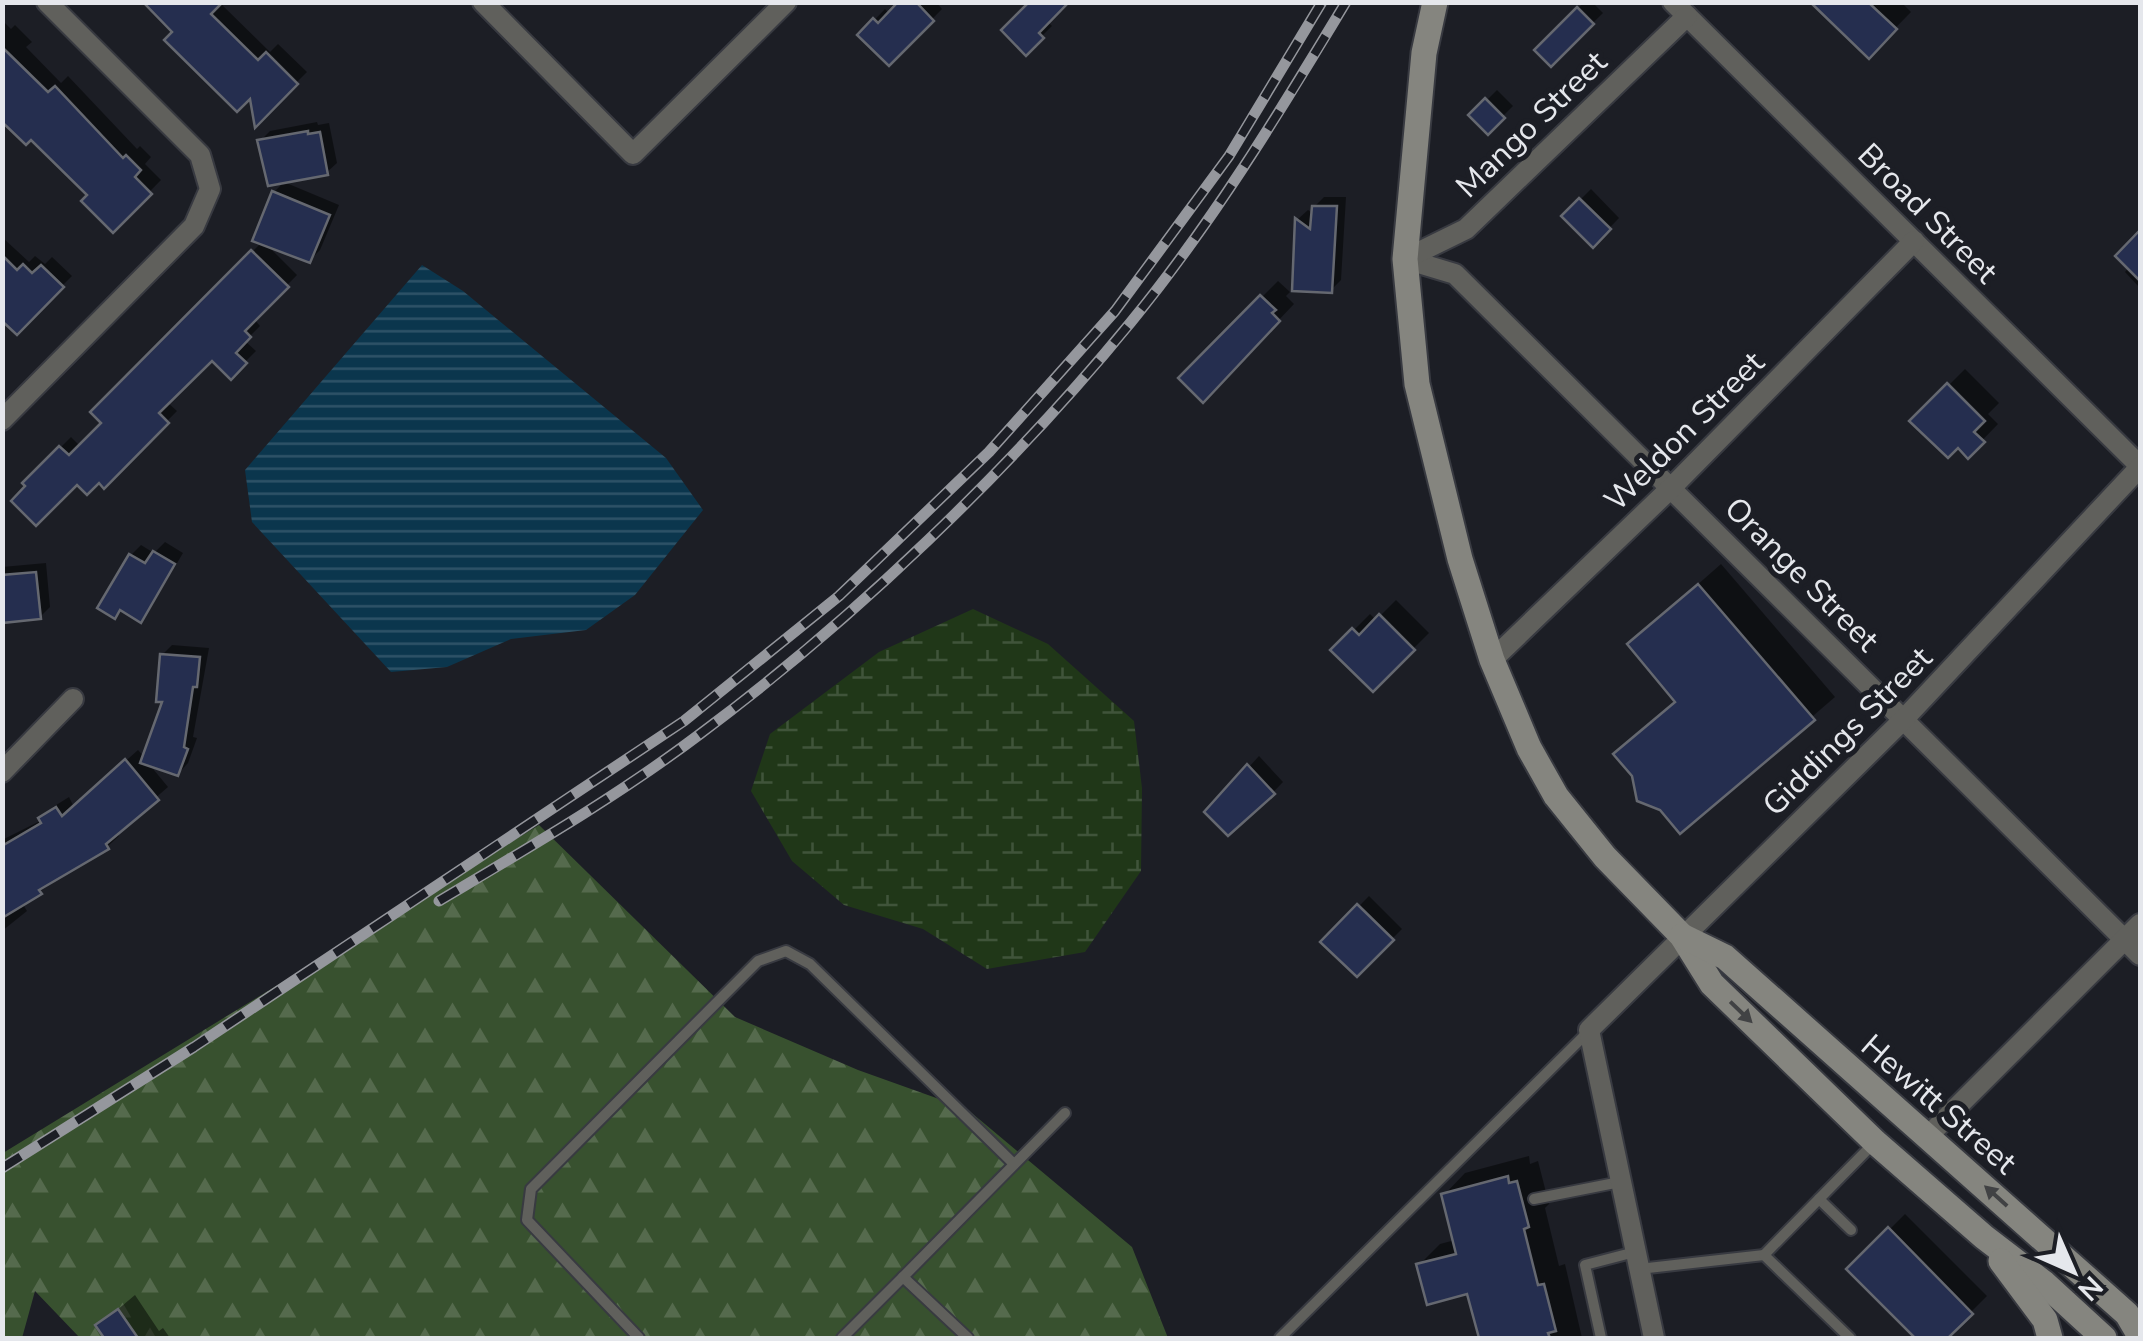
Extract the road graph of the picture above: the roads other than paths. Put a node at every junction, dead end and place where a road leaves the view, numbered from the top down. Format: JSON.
{"nodes":[{"id":1,"x":47,"y":2,"type":"edge"},
{"id":2,"x":483,"y":2,"type":"edge"},
{"id":3,"x":786,"y":2,"type":"edge"},
{"id":4,"x":1435,"y":2,"type":"edge"},
{"id":5,"x":1680,"y":9,"type":"edge"},
{"id":6,"x":1914,"y":242,"type":"junction"},
{"id":7,"x":1405,"y":259,"type":"junction"},
{"id":8,"x":4,"y":416,"type":"edge"},
{"id":9,"x":2140,"y":467,"type":"edge"},
{"id":10,"x":1672,"y":487,"type":"junction"},
{"id":11,"x":1492,"y":660,"type":"junction"},
{"id":12,"x":72,"y":700,"type":"dead end"},
{"id":13,"x":1904,"y":719,"type":"junction"},
{"id":14,"x":5,"y":764,"type":"edge"},
{"id":15,"x":2140,"y":924,"type":"edge"},
{"id":16,"x":1682,"y":936,"type":"junction"},
{"id":17,"x":2133,"y":947,"type":"edge"},
{"id":18,"x":1590,"y":1030,"type":"junction"},
{"id":19,"x":1065,"y":1113,"type":"dead end"},
{"id":20,"x":1928,"y":1136,"type":"junction"},
{"id":21,"x":1875,"y":1142,"type":"junction"},
{"id":22,"x":1014,"y":1164,"type":"junction"},
{"id":23,"x":1621,"y":1182,"type":"junction"},
{"id":24,"x":1534,"y":1199,"type":"dead end"},
{"id":25,"x":1820,"y":1199,"type":"junction"},
{"id":26,"x":1851,"y":1230,"type":"dead end"},
{"id":27,"x":1984,"y":1236,"type":"junction"},
{"id":28,"x":1764,"y":1254,"type":"junction"},
{"id":29,"x":1638,"y":1260,"type":"junction"},
{"id":30,"x":903,"y":1277,"type":"junction"},
{"id":31,"x":2140,"y":1336,"type":"edge"},
{"id":32,"x":639,"y":1338,"type":"edge"},
{"id":33,"x":842,"y":1338,"type":"edge"},
{"id":34,"x":968,"y":1338,"type":"edge"},
{"id":35,"x":1280,"y":1338,"type":"edge"},
{"id":36,"x":1600,"y":1338,"type":"edge"},
{"id":37,"x":1654,"y":1338,"type":"edge"},
{"id":38,"x":1850,"y":1338,"type":"edge"},
{"id":39,"x":2050,"y":1338,"type":"edge"},
{"id":40,"x":2104,"y":1338,"type":"edge"}],
"edges":[{"from":1,"to":8,"type":"street"},
{"from":2,"to":3,"type":"street"},
{"from":4,"to":7,"type":"main road","name":"Hewitt Street"},
{"from":5,"to":6,"type":"street","name":"Broad Street"},
{"from":5,"to":7,"type":"street","name":"Mango Street"},
{"from":6,"to":9,"type":"street","name":"Broad Street"},
{"from":6,"to":10,"type":"street","name":"Weldon Street"},
{"from":7,"to":10,"type":"street","name":"Orange Street"},
{"from":7,"to":11,"type":"main road","name":"Hewitt Street"},
{"from":9,"to":13,"type":"street","name":"Giddings Street"},
{"from":10,"to":11,"type":"street","name":"Weldon Street"},
{"from":10,"to":13,"type":"street","name":"Orange Street"},
{"from":11,"to":16,"type":"main road","name":"Hewitt Street"},
{"from":12,"to":14,"type":"street"},
{"from":13,"to":16,"type":"street","name":"Giddings Street"},
{"from":13,"to":17,"type":"street","name":"Orange Street"},
{"from":15,"to":17,"type":"street"},
{"from":16,"to":18,"type":"street","name":"Giddings Street"},
{"from":16,"to":20,"type":"main road","name":"Hewitt Street"},
{"from":16,"to":21,"type":"main road","name":"Hewitt Street","one_way":true},
{"from":17,"to":20,"type":"street"},
{"from":18,"to":23,"type":"street"},
{"from":18,"to":35,"type":"lane"},
{"from":19,"to":22,"type":"lane"},
{"from":31,"to":20,"type":"main road","name":"Hewitt Street","one_way":true},
{"from":21,"to":25,"type":"lane"},
{"from":21,"to":27,"type":"main road","name":"Hewitt Street"},
{"from":22,"to":30,"type":"lane"},
{"from":22,"to":32,"type":"lane"},
{"from":23,"to":24,"type":"lane"},
{"from":23,"to":29,"type":"street"},
{"from":25,"to":26,"type":"lane"},
{"from":25,"to":28,"type":"lane"},
{"from":27,"to":39,"type":"main road"},
{"from":27,"to":40,"type":"main road","name":"Hewitt Street"},
{"from":28,"to":29,"type":"lane"},
{"from":28,"to":38,"type":"lane"},
{"from":29,"to":36,"type":"lane"},
{"from":29,"to":37,"type":"street"},
{"from":30,"to":33,"type":"lane"},
{"from":30,"to":34,"type":"lane"}]}
